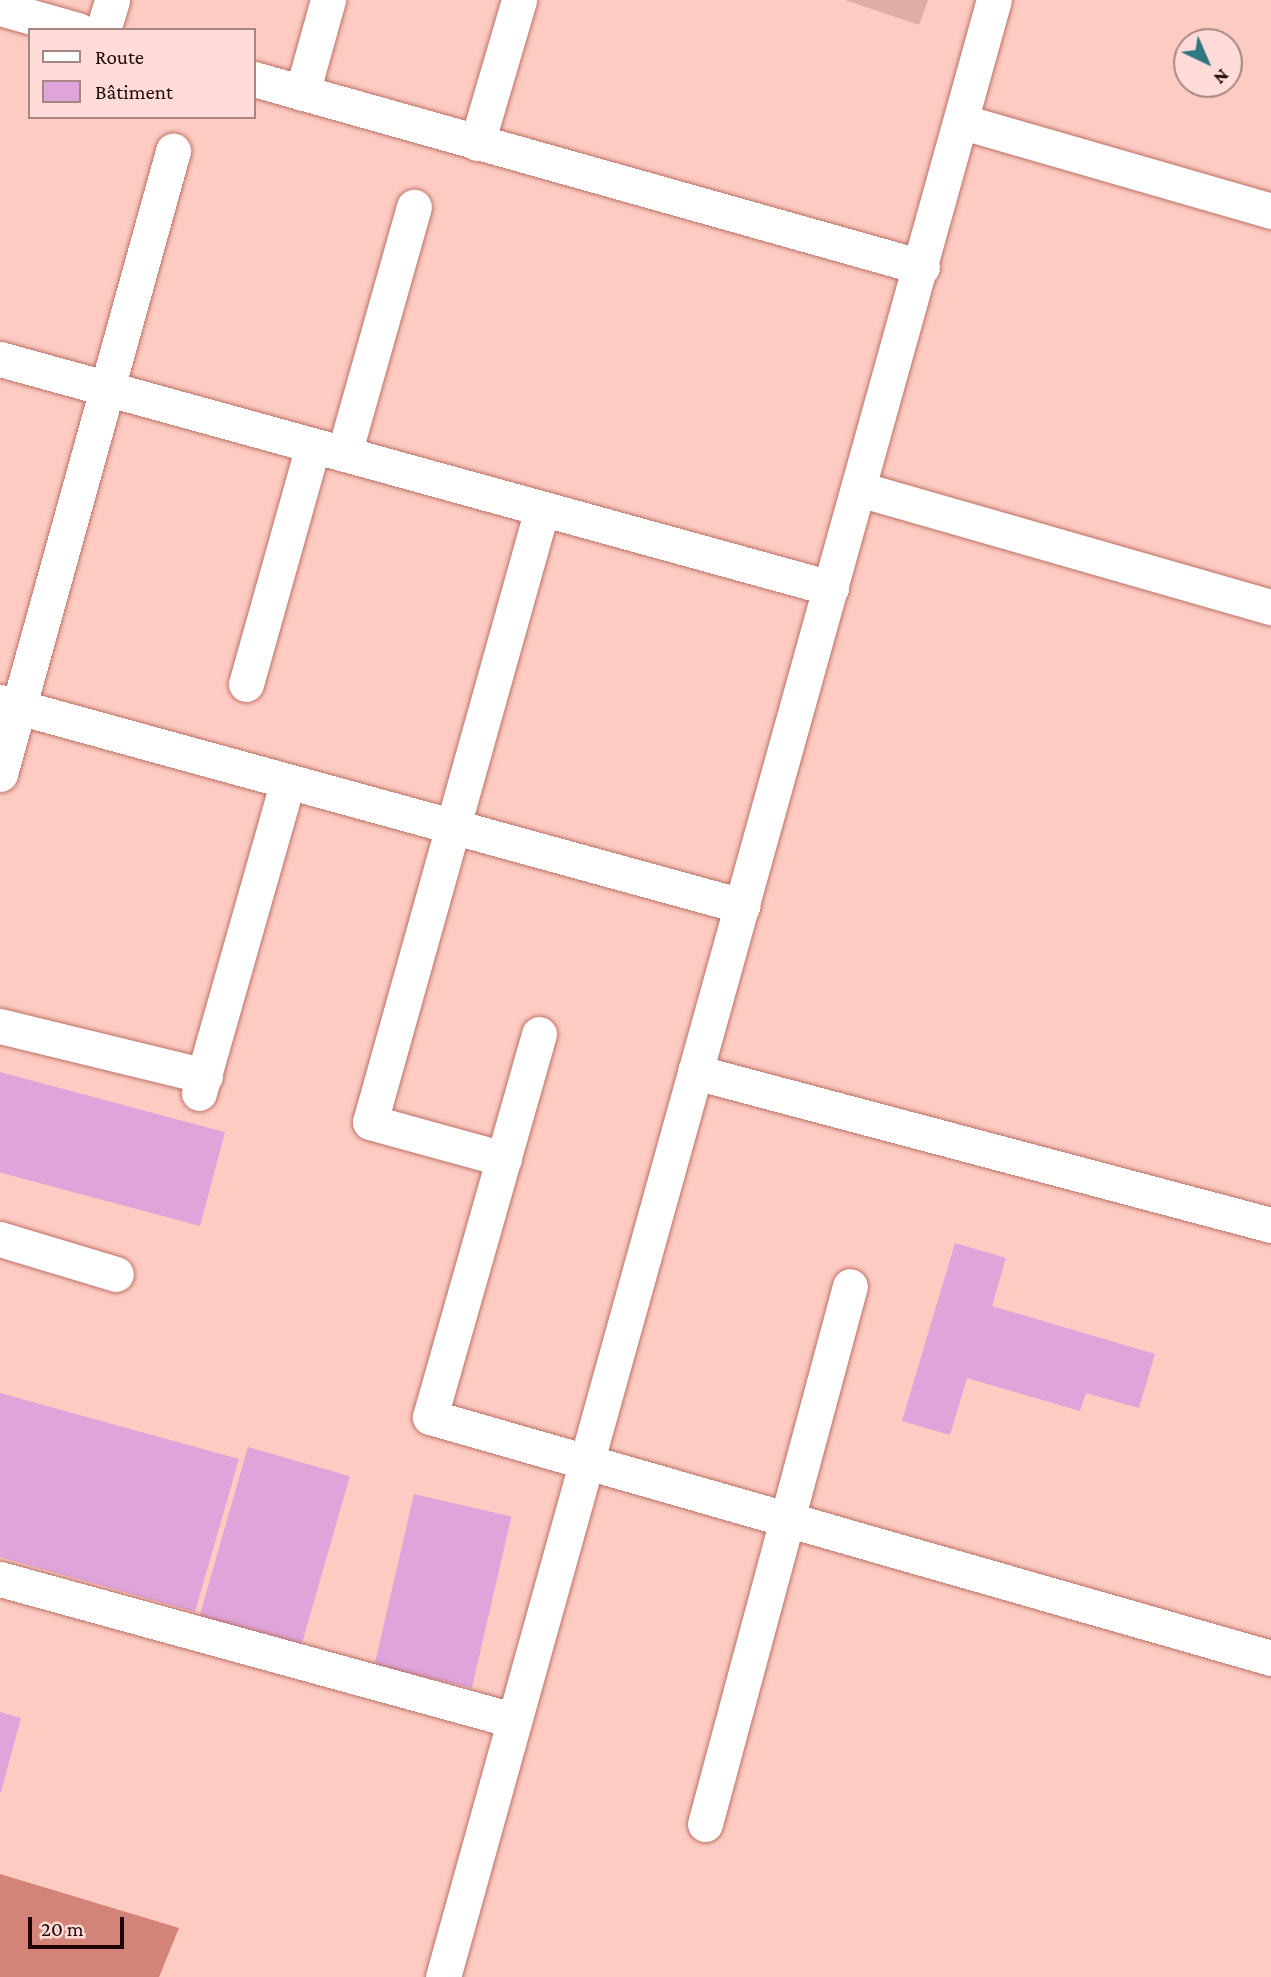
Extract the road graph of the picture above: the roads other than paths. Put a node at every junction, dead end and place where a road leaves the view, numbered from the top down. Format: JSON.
{"nodes":[{"id":1,"x":112,"y":0,"type":"edge"},
{"id":2,"x":328,"y":0,"type":"edge"},
{"id":3,"x":519,"y":0,"type":"edge"},
{"id":4,"x":994,"y":0,"type":"edge"},
{"id":5,"x":1012,"y":0,"type":"edge"},
{"id":6,"x":0,"y":8,"type":"edge"},
{"id":7,"x":71,"y":28,"type":"edge"},
{"id":8,"x":104,"y":28,"type":"edge"},
{"id":9,"x":985,"y":44,"type":"junction"},
{"id":10,"x":256,"y":80,"type":"edge"},
{"id":11,"x":302,"y":93,"type":"junction"},
{"id":12,"x":963,"y":121,"type":"junction"},
{"id":13,"x":477,"y":143,"type":"junction"},
{"id":14,"x":173,"y":151,"type":"dead end"},
{"id":15,"x":414,"y":207,"type":"dead end"},
{"id":16,"x":1271,"y":211,"type":"edge"},
{"id":17,"x":922,"y":267,"type":"junction"},
{"id":18,"x":0,"y":359,"type":"edge"},
{"id":19,"x":106,"y":388,"type":"junction"},
{"id":20,"x":328,"y":450,"type":"junction"},
{"id":21,"x":859,"y":489,"type":"junction"},
{"id":22,"x":542,"y":509,"type":"junction"},
{"id":23,"x":831,"y":589,"type":"junction"},
{"id":24,"x":1271,"y":607,"type":"edge"},
{"id":25,"x":246,"y":684,"type":"dead end"},
{"id":26,"x":8,"y":704,"type":"edge"},
{"id":27,"x":0,"y":774,"type":"edge"},
{"id":28,"x":288,"y":781,"type":"junction"},
{"id":29,"x":453,"y":827,"type":"junction"},
{"id":30,"x":742,"y":906,"type":"junction"},
{"id":31,"x":0,"y":1026,"type":"edge"},
{"id":32,"x":539,"y":1034,"type":"dead end"},
{"id":33,"x":695,"y":1072,"type":"junction"},
{"id":34,"x":504,"y":1158,"type":"junction"},
{"id":35,"x":1271,"y":1225,"type":"edge"},
{"id":36,"x":0,"y":1239,"type":"edge"},
{"id":37,"x":116,"y":1273,"type":"dead end"},
{"id":38,"x":850,"y":1286,"type":"dead end"},
{"id":39,"x":586,"y":1460,"type":"junction"},
{"id":40,"x":788,"y":1518,"type":"junction"},
{"id":41,"x":0,"y":1579,"type":"edge"},
{"id":42,"x":1271,"y":1658,"type":"edge"},
{"id":43,"x":513,"y":1720,"type":"junction"},
{"id":44,"x":705,"y":1824,"type":"dead end"},
{"id":45,"x":443,"y":1977,"type":"edge"}],
"edges":[{"from":1,"to":8,"type":"street"},
{"from":2,"to":11,"type":"street"},
{"from":3,"to":13,"type":"street"},
{"from":4,"to":9,"type":"street"},
{"from":5,"to":9,"type":"street"},
{"from":6,"to":7,"type":"street"},
{"from":9,"to":12,"type":"street"},
{"from":10,"to":11,"type":"street"},
{"from":11,"to":13,"type":"street"},
{"from":12,"to":16,"type":"street"},
{"from":12,"to":17,"type":"street"},
{"from":13,"to":17,"type":"street"},
{"from":14,"to":19,"type":"street"},
{"from":15,"to":20,"type":"street"},
{"from":17,"to":21,"type":"street"},
{"from":18,"to":19,"type":"street"},
{"from":19,"to":20,"type":"street"},
{"from":19,"to":26,"type":"street"},
{"from":20,"to":22,"type":"street"},
{"from":20,"to":25,"type":"street"},
{"from":21,"to":23,"type":"street"},
{"from":21,"to":24,"type":"street"},
{"from":22,"to":23,"type":"street"},
{"from":22,"to":29,"type":"street"},
{"from":23,"to":30,"type":"street"},
{"from":26,"to":27,"type":"street"},
{"from":26,"to":28,"type":"street"},
{"from":28,"to":29,"type":"street"},
{"from":28,"to":31,"type":"street"},
{"from":29,"to":30,"type":"street"},
{"from":29,"to":34,"type":"street"},
{"from":30,"to":33,"type":"street"},
{"from":32,"to":34,"type":"street"},
{"from":33,"to":35,"type":"street"},
{"from":33,"to":39,"type":"street"},
{"from":34,"to":39,"type":"street"},
{"from":36,"to":37,"type":"street"},
{"from":38,"to":40,"type":"street"},
{"from":39,"to":40,"type":"street"},
{"from":39,"to":43,"type":"street"},
{"from":40,"to":42,"type":"street"},
{"from":40,"to":44,"type":"street"},
{"from":41,"to":43,"type":"street"},
{"from":43,"to":45,"type":"street"}]}
